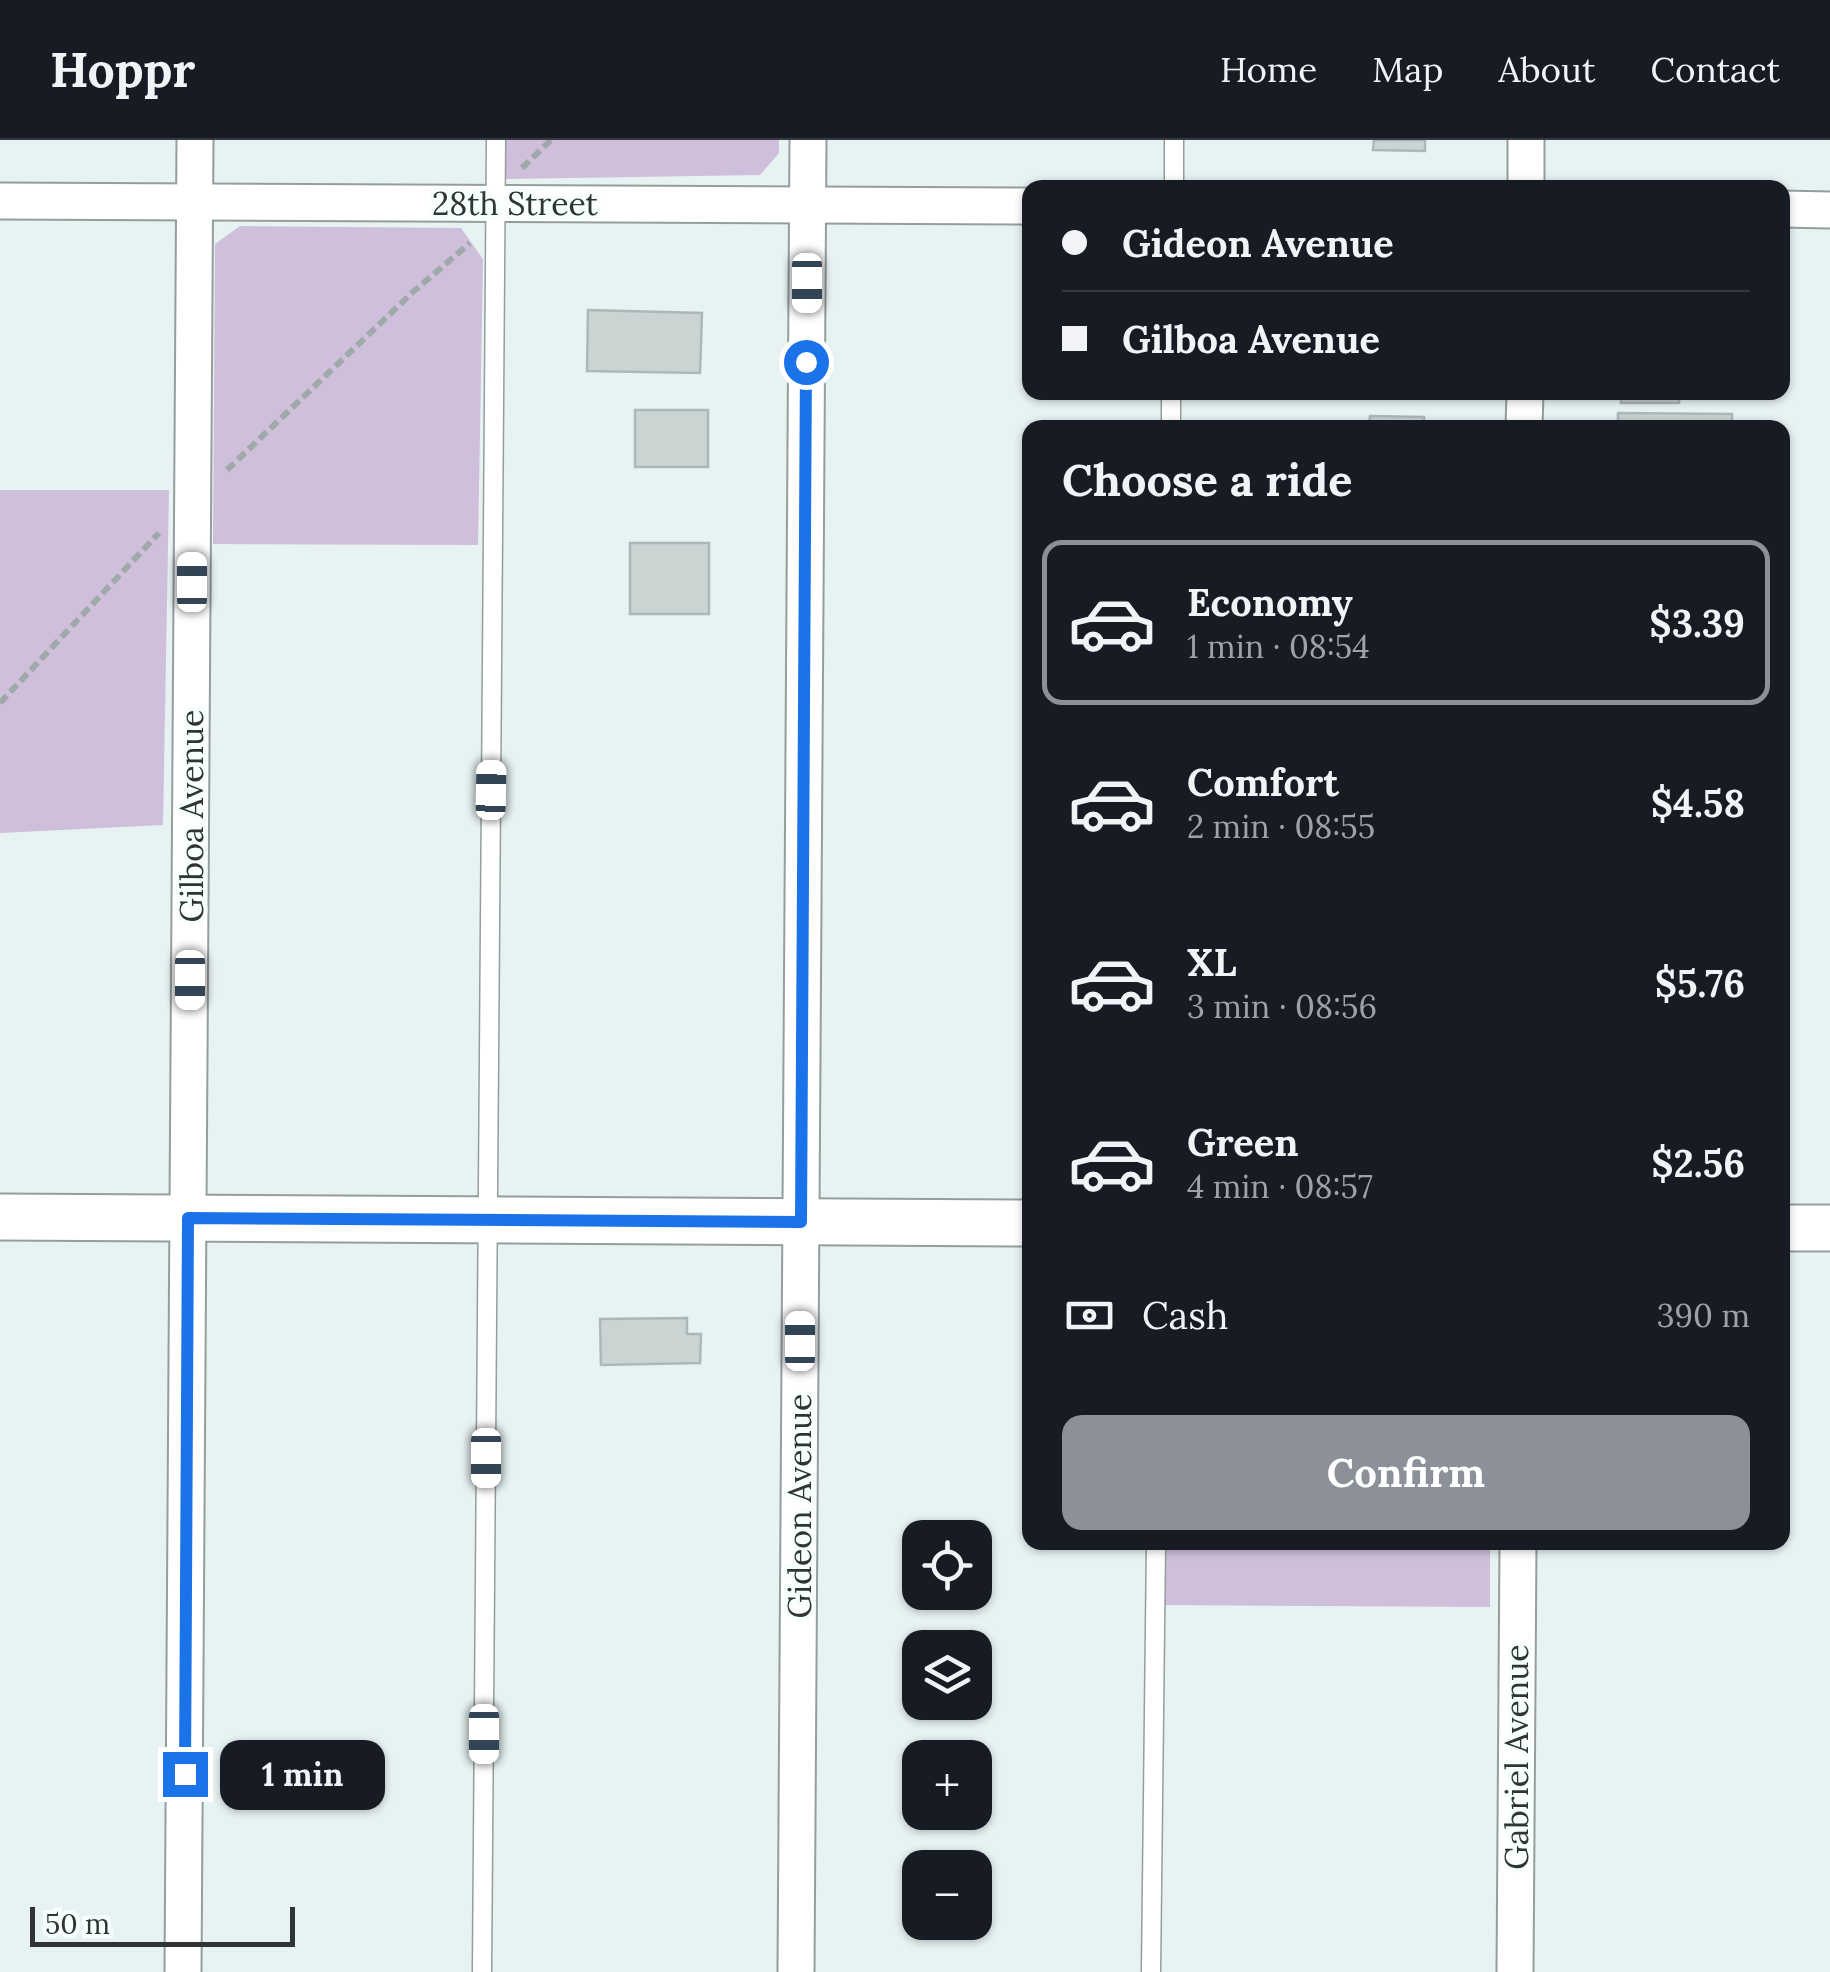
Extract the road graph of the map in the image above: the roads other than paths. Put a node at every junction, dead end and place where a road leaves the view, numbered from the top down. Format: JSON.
{"nodes":[{"id":1,"x":195,"y":140,"type":"edge"},
{"id":2,"x":496,"y":140,"type":"edge"},
{"id":3,"x":808,"y":140,"type":"edge"},
{"id":4,"x":1174,"y":140,"type":"edge"},
{"id":5,"x":1526,"y":140,"type":"edge"},
{"id":6,"x":1174,"y":180,"type":"edge"},
{"id":7,"x":1526,"y":180,"type":"edge"},
{"id":8,"x":0,"y":201,"type":"edge"},
{"id":9,"x":195,"y":202,"type":"junction"},
{"id":10,"x":496,"y":203,"type":"junction"},
{"id":11,"x":807,"y":205,"type":"junction"},
{"id":12,"x":1022,"y":206,"type":"edge"},
{"id":13,"x":1790,"y":210,"type":"edge"},
{"id":14,"x":1830,"y":210,"type":"edge"},
{"id":15,"x":0,"y":1217,"type":"edge"},
{"id":16,"x":188,"y":1218,"type":"junction"},
{"id":17,"x":488,"y":1220,"type":"junction"},
{"id":18,"x":801,"y":1222,"type":"junction"},
{"id":19,"x":1022,"y":1224,"type":"edge"},
{"id":20,"x":1790,"y":1228,"type":"edge"},
{"id":21,"x":1830,"y":1228,"type":"edge"},
{"id":22,"x":1156,"y":1550,"type":"edge"},
{"id":23,"x":1518,"y":1550,"type":"edge"},
{"id":24,"x":184,"y":1972,"type":"edge"},
{"id":25,"x":482,"y":1972,"type":"edge"},
{"id":26,"x":796,"y":1972,"type":"edge"},
{"id":27,"x":1150,"y":1972,"type":"edge"},
{"id":28,"x":1515,"y":1972,"type":"edge"}],
"edges":[{"from":1,"to":9,"type":"street","name":"Gilboa Avenue"},
{"from":2,"to":10,"type":"lane"},
{"from":3,"to":11,"type":"street","name":"Gideon Avenue"},
{"from":4,"to":6,"type":"lane"},
{"from":5,"to":7,"type":"street"},
{"from":8,"to":9,"type":"street","name":"28th Street"},
{"from":9,"to":10,"type":"street","name":"28th Street"},
{"from":9,"to":16,"type":"street","name":"Gilboa Avenue"},
{"from":10,"to":11,"type":"street","name":"28th Street"},
{"from":10,"to":17,"type":"lane"},
{"from":11,"to":12,"type":"street","name":"28th Street"},
{"from":11,"to":18,"type":"street","name":"Gideon Avenue"},
{"from":13,"to":14,"type":"street"},
{"from":15,"to":16,"type":"street"},
{"from":16,"to":17,"type":"street"},
{"from":16,"to":24,"type":"street","name":"Gilboa Avenue"},
{"from":17,"to":18,"type":"street"},
{"from":17,"to":25,"type":"lane"},
{"from":18,"to":19,"type":"street"},
{"from":18,"to":26,"type":"street","name":"Gideon Avenue"},
{"from":20,"to":21,"type":"street"},
{"from":22,"to":27,"type":"lane"},
{"from":23,"to":28,"type":"street","name":"Gabriel Avenue"}]}
